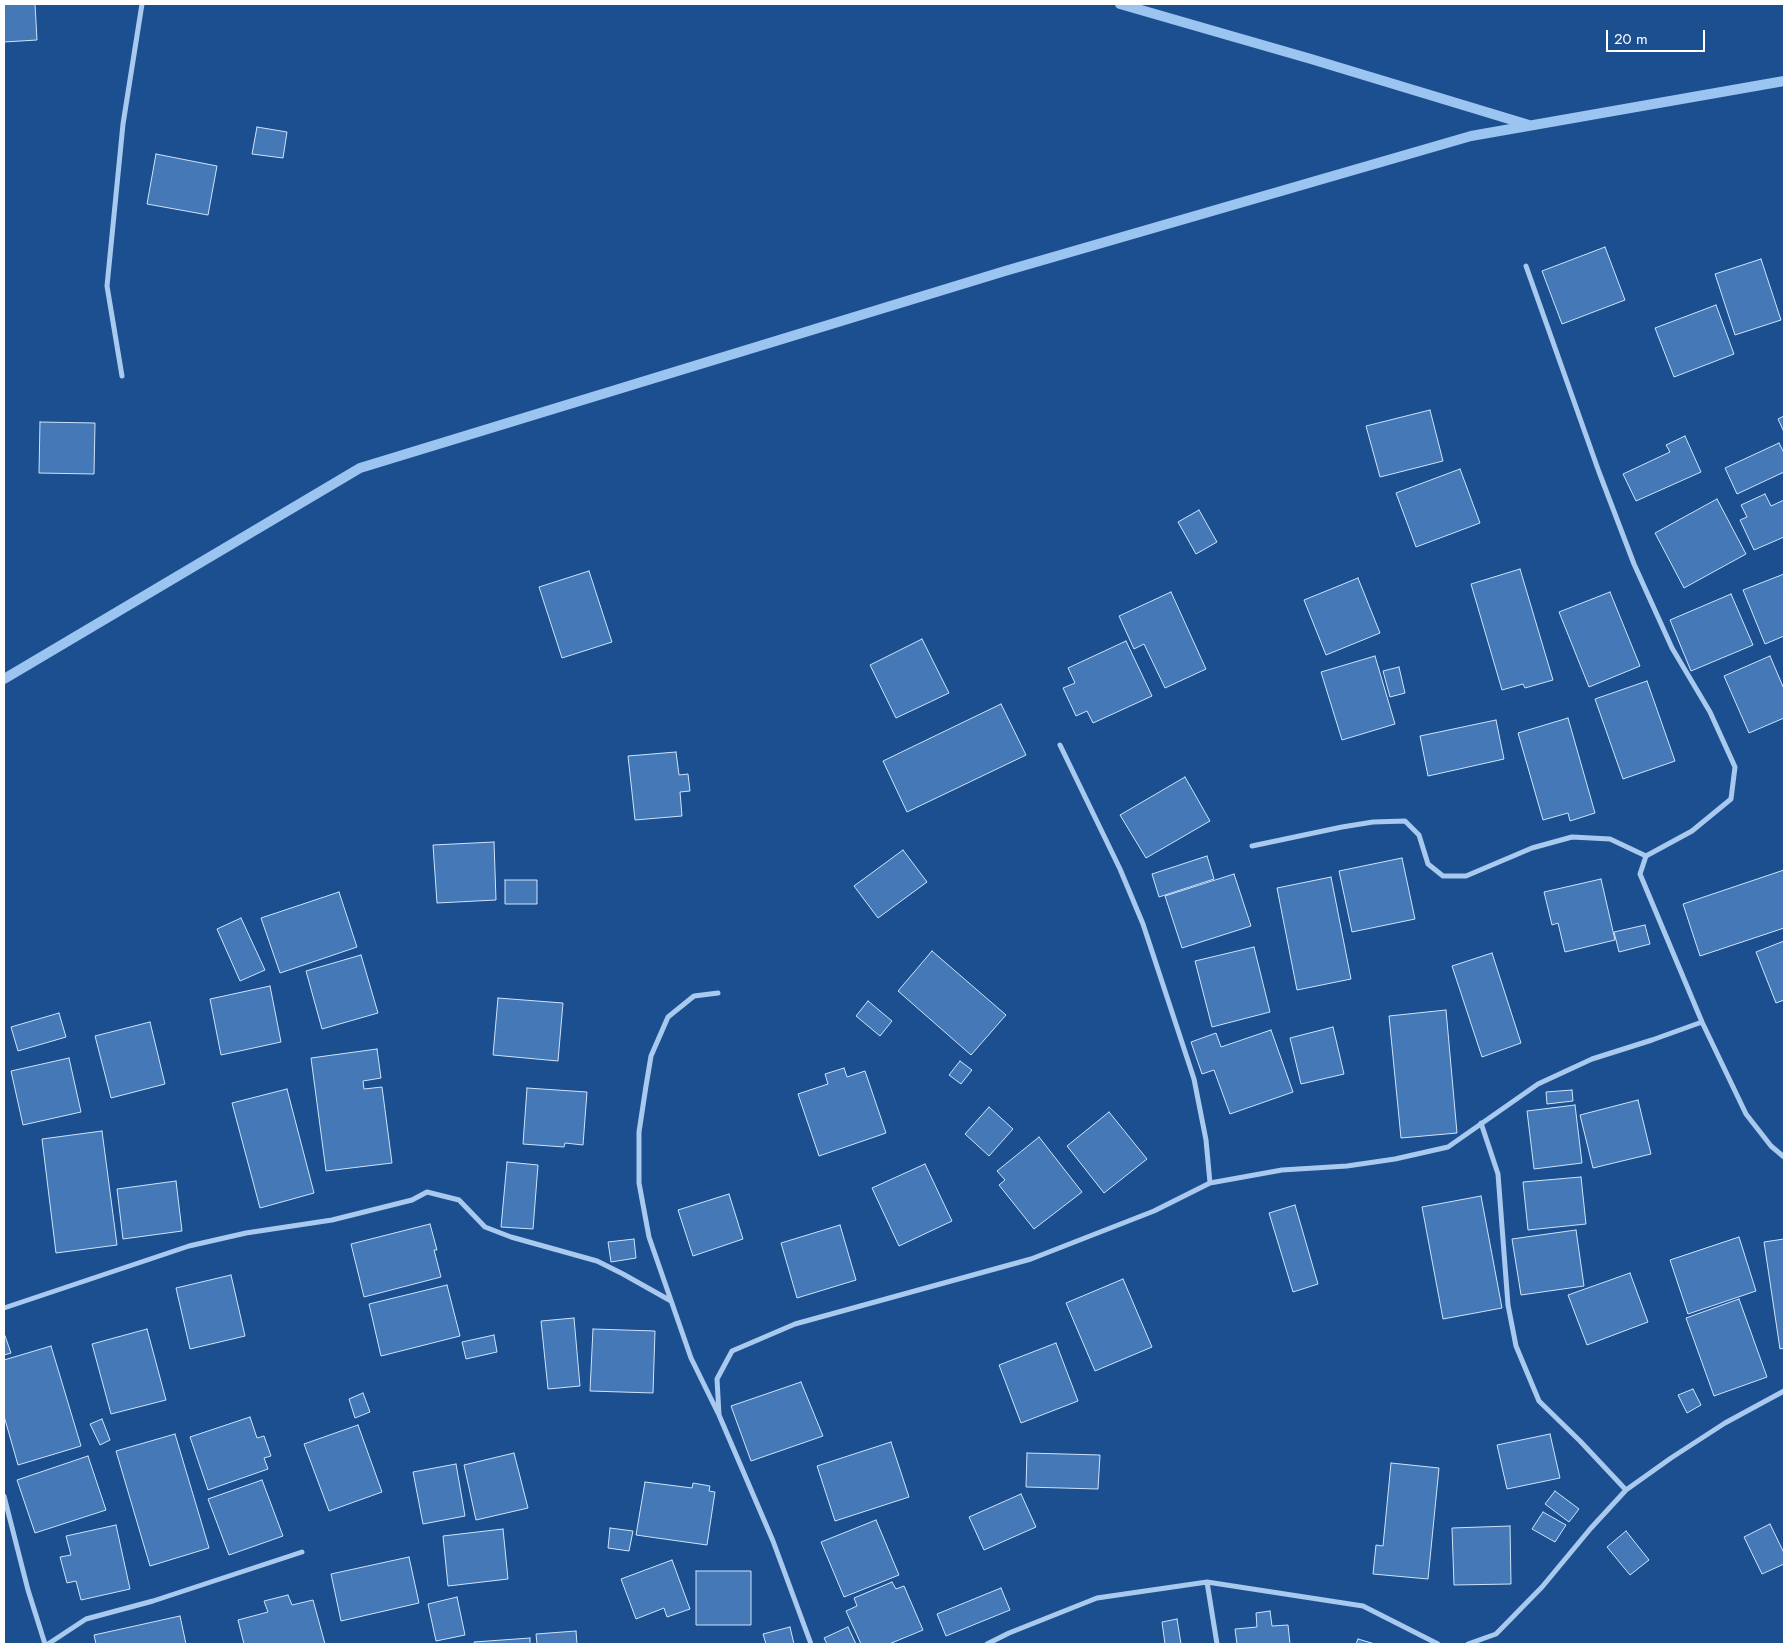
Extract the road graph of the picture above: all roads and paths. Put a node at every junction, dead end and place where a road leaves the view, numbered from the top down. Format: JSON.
{"nodes":[{"id":1,"x":142,"y":4,"type":"edge"},
{"id":2,"x":1526,"y":266,"type":"dead end"},
{"id":3,"x":122,"y":376,"type":"dead end"},
{"id":4,"x":1060,"y":745,"type":"dead end"},
{"id":5,"x":1252,"y":846,"type":"dead end"},
{"id":6,"x":1646,"y":856,"type":"junction"},
{"id":7,"x":718,"y":993,"type":"dead end"},
{"id":8,"x":1702,"y":1022,"type":"junction"},
{"id":9,"x":1481,"y":1122,"type":"junction"},
{"id":10,"x":1784,"y":1157,"type":"edge"},
{"id":11,"x":1210,"y":1183,"type":"junction"},
{"id":12,"x":671,"y":1301,"type":"junction"},
{"id":13,"x":4,"y":1308,"type":"edge"},
{"id":14,"x":1784,"y":1391,"type":"edge"},
{"id":15,"x":719,"y":1415,"type":"junction"},
{"id":16,"x":1626,"y":1490,"type":"junction"},
{"id":17,"x":4,"y":1496,"type":"edge"},
{"id":18,"x":302,"y":1552,"type":"dead end"},
{"id":19,"x":1207,"y":1582,"type":"junction"},
{"id":20,"x":47,"y":1644,"type":"edge"},
{"id":21,"x":811,"y":1644,"type":"edge"},
{"id":22,"x":986,"y":1644,"type":"edge"},
{"id":23,"x":1217,"y":1644,"type":"edge"},
{"id":24,"x":1438,"y":1644,"type":"edge"},
{"id":25,"x":1468,"y":1644,"type":"edge"}],
"edges":[{"from":1,"to":3,"type":"street"},
{"from":2,"to":6,"type":"street"},
{"from":4,"to":11,"type":"street"},
{"from":5,"to":6,"type":"street"},
{"from":6,"to":8,"type":"street"},
{"from":7,"to":12,"type":"street"},
{"from":8,"to":9,"type":"street"},
{"from":8,"to":10,"type":"street"},
{"from":9,"to":11,"type":"street"},
{"from":9,"to":16,"type":"street"},
{"from":11,"to":15,"type":"street"},
{"from":12,"to":13,"type":"street"},
{"from":12,"to":15,"type":"street"},
{"from":14,"to":16,"type":"street"},
{"from":15,"to":21,"type":"street"},
{"from":16,"to":25,"type":"street"},
{"from":17,"to":20,"type":"street"},
{"from":18,"to":20,"type":"street"},
{"from":19,"to":22,"type":"street"},
{"from":19,"to":23,"type":"street"},
{"from":19,"to":24,"type":"street"}]}
